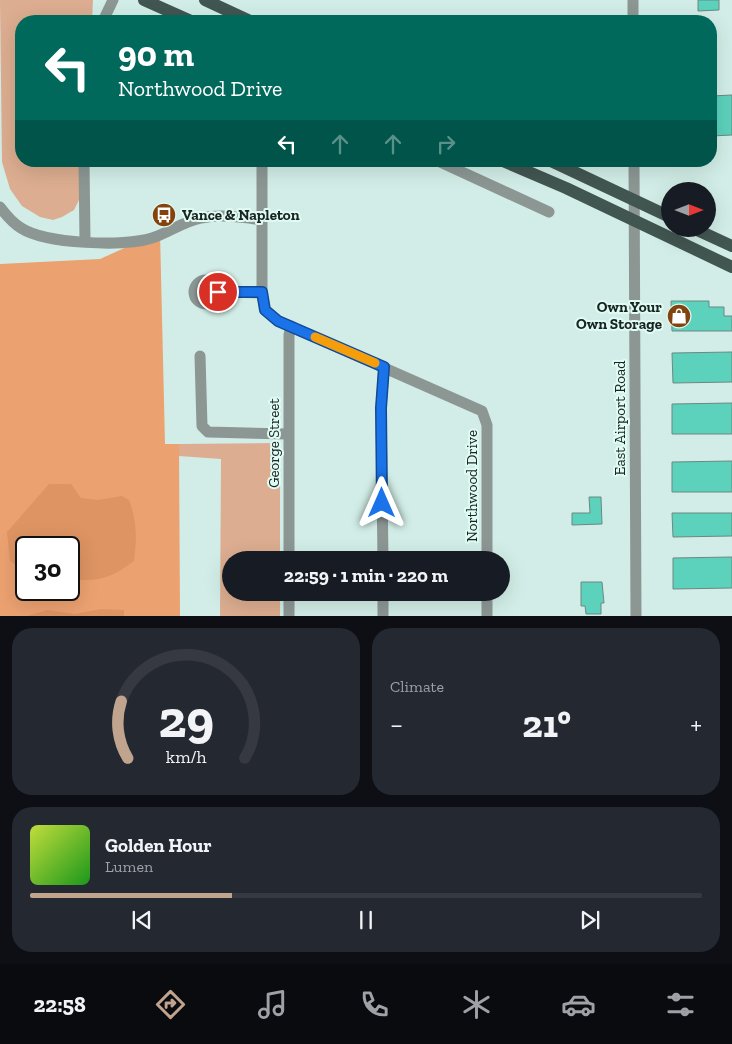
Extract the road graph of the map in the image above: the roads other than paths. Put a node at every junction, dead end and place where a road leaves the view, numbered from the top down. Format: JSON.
{"nodes":[{"id":1,"x":113,"y":0,"type":"edge"},
{"id":2,"x":144,"y":0,"type":"edge"},
{"id":3,"x":205,"y":0,"type":"edge"},
{"id":4,"x":633,"y":0,"type":"edge"},
{"id":5,"x":106,"y":15,"type":"edge"},
{"id":6,"x":178,"y":15,"type":"edge"},
{"id":7,"x":237,"y":15,"type":"edge"},
{"id":8,"x":633,"y":15,"type":"edge"},
{"id":9,"x":84,"y":167,"type":"edge"},
{"id":10,"x":262,"y":167,"type":"edge"},
{"id":11,"x":451,"y":167,"type":"edge"},
{"id":12,"x":516,"y":167,"type":"edge"},
{"id":13,"x":564,"y":167,"type":"edge"},
{"id":14,"x":634,"y":167,"type":"edge"},
{"id":15,"x":634,"y":200,"type":"junction"},
{"id":16,"x":0,"y":207,"type":"edge"},
{"id":17,"x":549,"y":212,"type":"dead end"},
{"id":18,"x":661,"y":213,"type":"edge"},
{"id":19,"x":261,"y":220,"type":"junction"},
{"id":20,"x":635,"y":220,"type":"junction"},
{"id":21,"x":715,"y":238,"type":"edge"},
{"id":22,"x":85,"y":242,"type":"junction"},
{"id":23,"x":732,"y":246,"type":"edge"},
{"id":24,"x":732,"y":267,"type":"edge"},
{"id":25,"x":218,"y":292,"type":"dead end"},
{"id":26,"x":262,"y":292,"type":"junction"},
{"id":27,"x":290,"y":326,"type":"junction"},
{"id":28,"x":200,"y":356,"type":"dead end"},
{"id":29,"x":384,"y":367,"type":"junction"},
{"id":30,"x":288,"y":434,"type":"junction"},
{"id":31,"x":288,"y":551,"type":"edge"},
{"id":32,"x":382,"y":551,"type":"edge"},
{"id":33,"x":487,"y":551,"type":"edge"},
{"id":34,"x":288,"y":601,"type":"edge"},
{"id":35,"x":383,"y":601,"type":"edge"},
{"id":36,"x":487,"y":601,"type":"edge"},
{"id":37,"x":289,"y":616,"type":"edge"},
{"id":38,"x":383,"y":616,"type":"edge"},
{"id":39,"x":488,"y":616,"type":"edge"},
{"id":40,"x":636,"y":616,"type":"edge"}],
"edges":[{"from":1,"to":5,"type":"street"},
{"from":2,"to":6,"type":"main road"},
{"from":3,"to":7,"type":"main road"},
{"from":4,"to":8,"type":"street"},
{"from":9,"to":22,"type":"street"},
{"from":10,"to":19,"type":"street","name":"Northwood Drive"},
{"from":11,"to":17,"type":"street"},
{"from":12,"to":20,"type":"main road"},
{"from":13,"to":15,"type":"main road"},
{"from":14,"to":15,"type":"street","name":"East Airport Road"},
{"from":15,"to":18,"type":"main road"},
{"from":15,"to":20,"type":"street","name":"East Airport Road"},
{"from":16,"to":22,"type":"street"},
{"from":19,"to":22,"type":"street"},
{"from":19,"to":26,"type":"street","name":"Northwood Drive"},
{"from":20,"to":24,"type":"main road"},
{"from":20,"to":40,"type":"street","name":"East Airport Road"},
{"from":21,"to":23,"type":"main road"},
{"from":25,"to":26,"type":"street"},
{"from":26,"to":27,"type":"street","name":"Northwood Drive"},
{"from":27,"to":29,"type":"street","name":"Northwood Drive"},
{"from":27,"to":30,"type":"street","name":"George Street"},
{"from":28,"to":30,"type":"street"},
{"from":29,"to":32,"type":"street"},
{"from":29,"to":33,"type":"street","name":"Northwood Drive"},
{"from":30,"to":31,"type":"street","name":"George Street"},
{"from":34,"to":37,"type":"street"},
{"from":35,"to":38,"type":"street"},
{"from":36,"to":39,"type":"street"}]}
